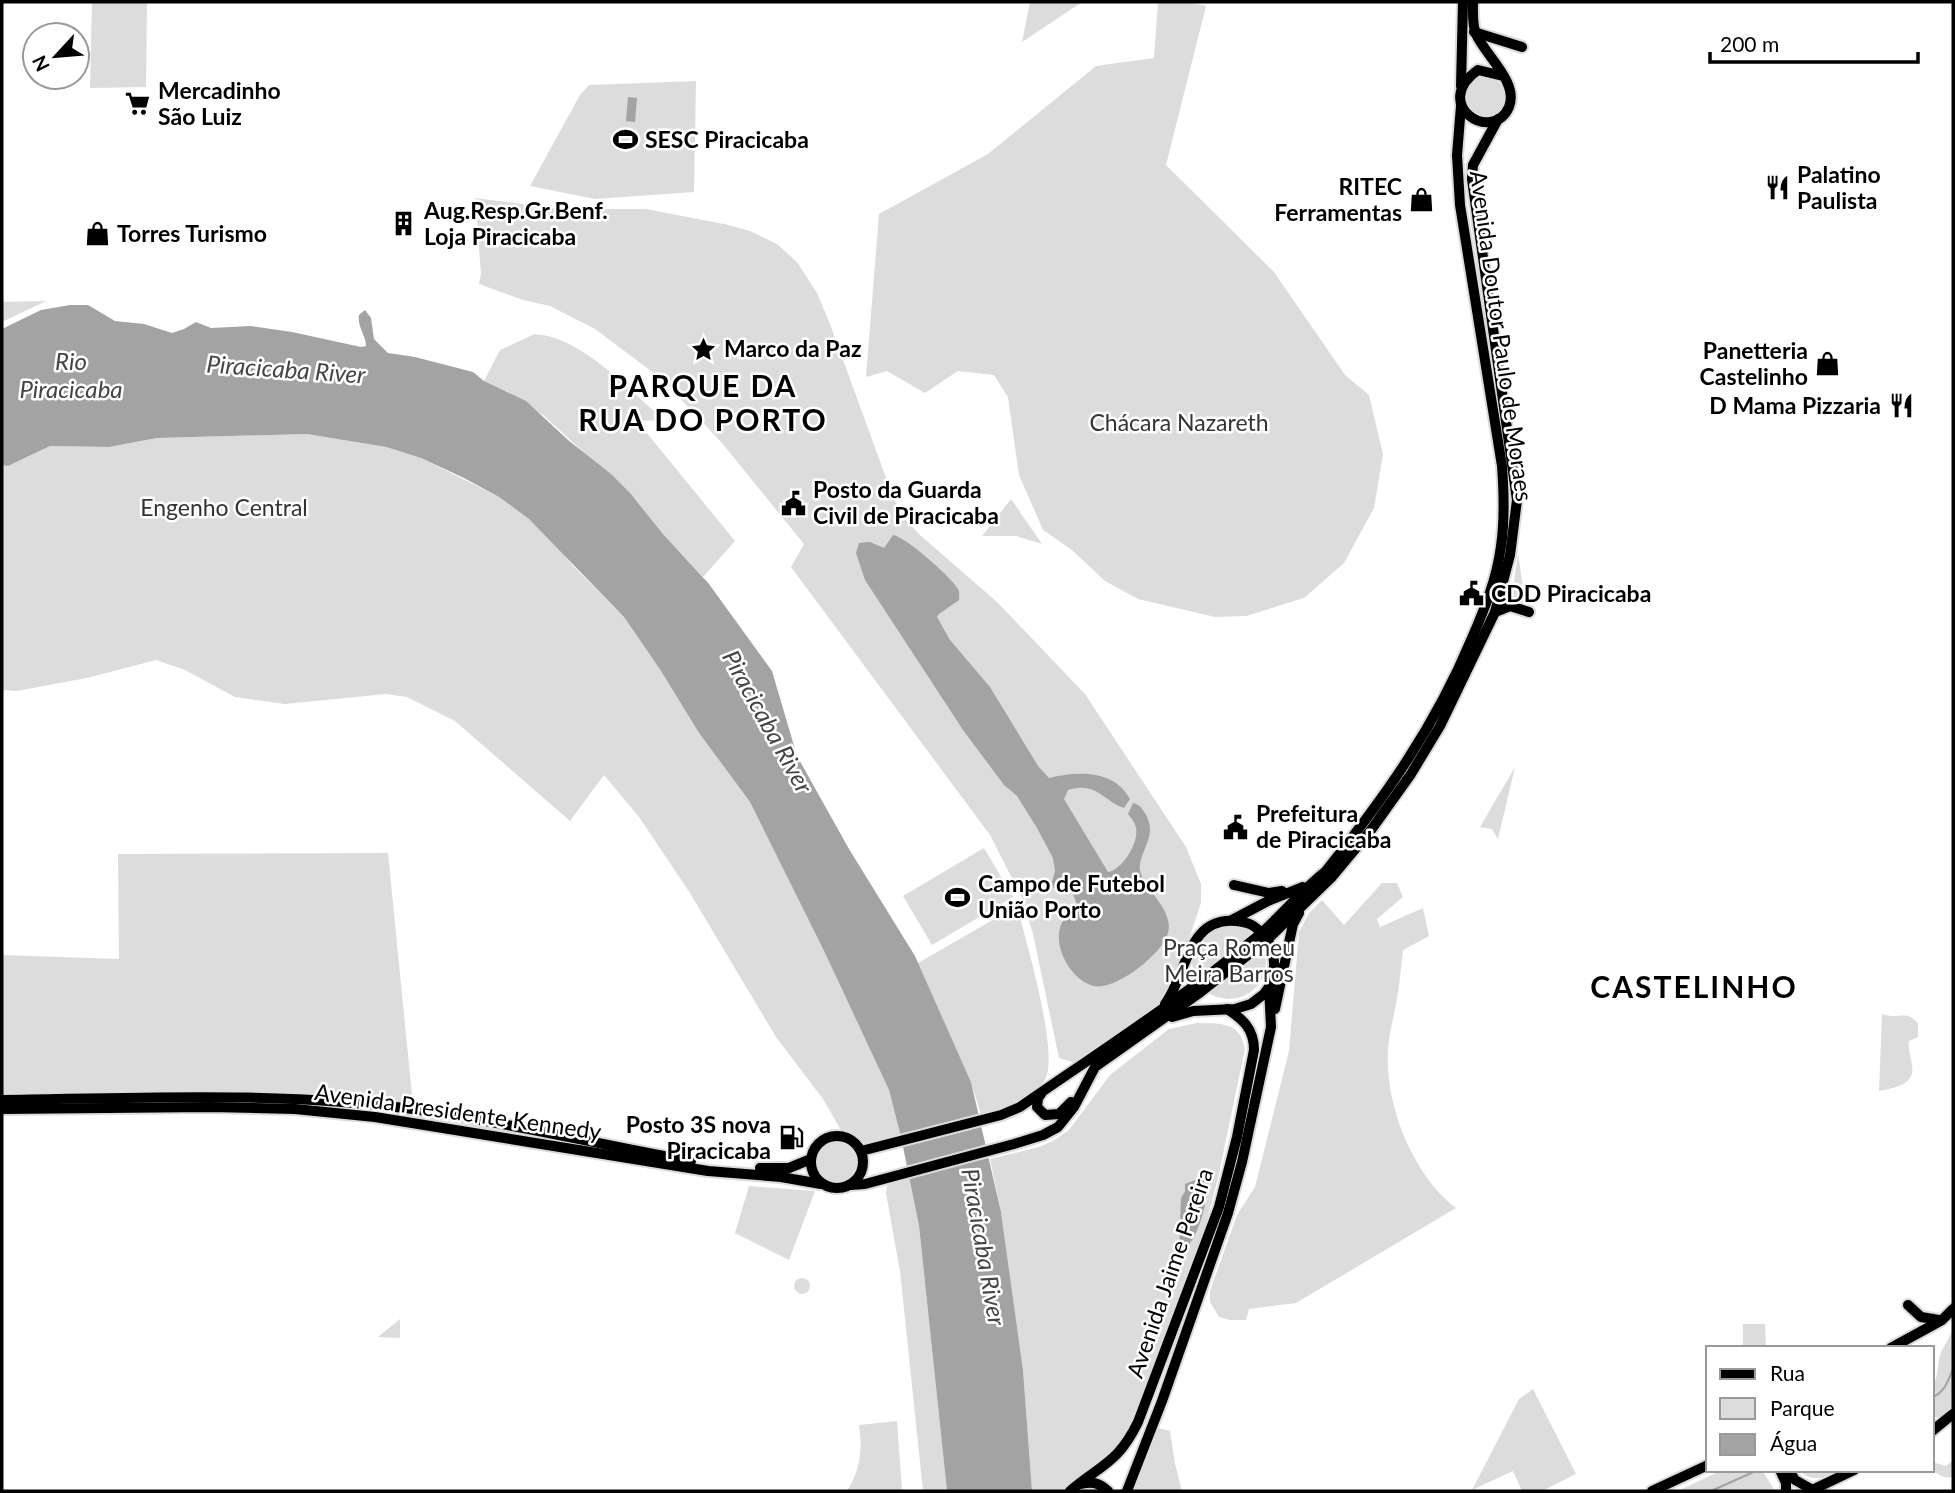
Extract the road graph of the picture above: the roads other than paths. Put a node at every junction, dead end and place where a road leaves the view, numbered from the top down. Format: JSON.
{"nodes":[{"id":1,"x":1463,"y":2,"type":"edge"},
{"id":2,"x":1473,"y":2,"type":"edge"},
{"id":3,"x":1474,"y":32,"type":"junction"},
{"id":4,"x":1522,"y":47,"type":"dead end"},
{"id":5,"x":1503,"y":76,"type":"junction"},
{"id":6,"x":1461,"y":87,"type":"junction"},
{"id":7,"x":1461,"y":106,"type":"junction"},
{"id":8,"x":1498,"y":119,"type":"junction"},
{"id":9,"x":1496,"y":612,"type":"junction"},
{"id":10,"x":1529,"y":612,"type":"dead end"},
{"id":11,"x":1234,"y":885,"type":"dead end"},
{"id":12,"x":1309,"y":885,"type":"junction"},
{"id":13,"x":1307,"y":902,"type":"junction"},
{"id":14,"x":1231,"y":920,"type":"junction"},
{"id":15,"x":1264,"y":936,"type":"junction"},
{"id":16,"x":1187,"y":957,"type":"junction"},
{"id":17,"x":1284,"y":966,"type":"junction"},
{"id":18,"x":1270,"y":984,"type":"junction"},
{"id":19,"x":1196,"y":991,"type":"junction"},
{"id":20,"x":1225,"y":1008,"type":"junction"},
{"id":21,"x":1161,"y":1016,"type":"junction"},
{"id":22,"x":1271,"y":1027,"type":"junction"},
{"id":23,"x":1084,"y":1087,"type":"junction"},
{"id":24,"x":1042,"y":1093,"type":"junction"},
{"id":25,"x":2,"y":1100,"type":"edge"},
{"id":26,"x":2,"y":1109,"type":"edge"},
{"id":27,"x":862,"y":1154,"type":"junction"},
{"id":28,"x":811,"y":1158,"type":"junction"},
{"id":29,"x":876,"y":1181,"type":"junction"},
{"id":30,"x":821,"y":1184,"type":"junction"},
{"id":31,"x":850,"y":1185,"type":"junction"},
{"id":32,"x":1908,"y":1305,"type":"dead end"},
{"id":33,"x":1953,"y":1309,"type":"edge"},
{"id":34,"x":1942,"y":1320,"type":"junction"},
{"id":35,"x":1899,"y":1346,"type":"edge"},
{"id":36,"x":1953,"y":1407,"type":"edge"},
{"id":37,"x":1953,"y":1414,"type":"edge"},
{"id":38,"x":1934,"y":1420,"type":"edge"},
{"id":39,"x":1934,"y":1429,"type":"edge"},
{"id":40,"x":1706,"y":1466,"type":"edge"},
{"id":41,"x":1850,"y":1472,"type":"edge"},
{"id":42,"x":1789,"y":1481,"type":"edge"},
{"id":43,"x":1074,"y":1488,"type":"edge"},
{"id":44,"x":1811,"y":1490,"type":"edge"},
{"id":45,"x":1108,"y":1491,"type":"edge"},
{"id":46,"x":1127,"y":1491,"type":"edge"},
{"id":47,"x":1652,"y":1491,"type":"edge"}],
"edges":[{"from":1,"to":6,"type":"main road"},
{"from":2,"to":3,"type":"main road"},
{"from":3,"to":4,"type":"main road"},
{"from":3,"to":5,"type":"main road"},
{"from":5,"to":6,"type":"main road"},
{"from":5,"to":8,"type":"main road"},
{"from":6,"to":7,"type":"main road"},
{"from":7,"to":8,"type":"main road"},
{"from":7,"to":12,"type":"main road","name":"Avenida Doutor Paulo de Moraes"},
{"from":8,"to":9,"type":"main road","name":"Avenida Doutor Paulo de Moraes"},
{"from":9,"to":10,"type":"main road"},
{"from":9,"to":13,"type":"main road","name":"Avenida Doutor Paulo de Moraes"},
{"from":11,"to":12,"type":"main road"},
{"from":12,"to":14,"type":"main road"},
{"from":12,"to":15,"type":"main road","name":"Avenida Doutor Paulo de Moraes"},
{"from":13,"to":15,"type":"main road","name":"Avenida Doutor Paulo de Moraes"},
{"from":13,"to":17,"type":"main road"},
{"from":14,"to":15,"type":"main road"},
{"from":14,"to":16,"type":"main road"},
{"from":15,"to":18,"type":"main road","name":"Avenida Jaime Pereira"},
{"from":15,"to":19,"type":"main road","name":"Avenida Doutor Paulo de Moraes"},
{"from":16,"to":19,"type":"main road"},
{"from":16,"to":21,"type":"main road"},
{"from":17,"to":18,"type":"main road"},
{"from":17,"to":22,"type":"main road"},
{"from":18,"to":20,"type":"main road"},
{"from":18,"to":22,"type":"main road","name":"Avenida Jaime Pereira"},
{"from":19,"to":20,"type":"main road","name":"Avenida Jaime Pereira"},
{"from":19,"to":21,"type":"main road","name":"Avenida Doutor Paulo de Moraes"},
{"from":20,"to":21,"type":"main road"},
{"from":20,"to":43,"type":"main road","name":"Avenida Jaime Pereira"},
{"from":21,"to":23,"type":"main road","name":"Avenida Doutor Paulo de Moraes"},
{"from":21,"to":24,"type":"main road","name":"Avenida Doutor Paulo de Moraes"},
{"from":22,"to":46,"type":"main road","name":"Avenida Jaime Pereira"},
{"from":23,"to":24,"type":"main road"},
{"from":23,"to":29,"type":"main road","name":"Avenida Doutor Paulo de Moraes"},
{"from":24,"to":27,"type":"main road","name":"Avenida Doutor Paulo de Moraes"},
{"from":25,"to":28,"type":"main road","name":"Avenida Presidente Kennedy"},
{"from":26,"to":30,"type":"main road","name":"Avenida Presidente Kennedy"},
{"from":27,"to":28,"type":"main road"},
{"from":27,"to":29,"type":"main road"},
{"from":27,"to":31,"type":"main road"},
{"from":28,"to":30,"type":"main road"},
{"from":29,"to":31,"type":"main road","name":"Avenida Doutor Paulo de Moraes"},
{"from":30,"to":31,"type":"main road"},
{"from":32,"to":34,"type":"main road"},
{"from":33,"to":34,"type":"main road"},
{"from":34,"to":35,"type":"main road"},
{"from":36,"to":38,"type":"main road"},
{"from":37,"to":39,"type":"main road"},
{"from":40,"to":47,"type":"main road"},
{"from":41,"to":44,"type":"main road"},
{"from":42,"to":44,"type":"main road"},
{"from":43,"to":45,"type":"main road"}]}
